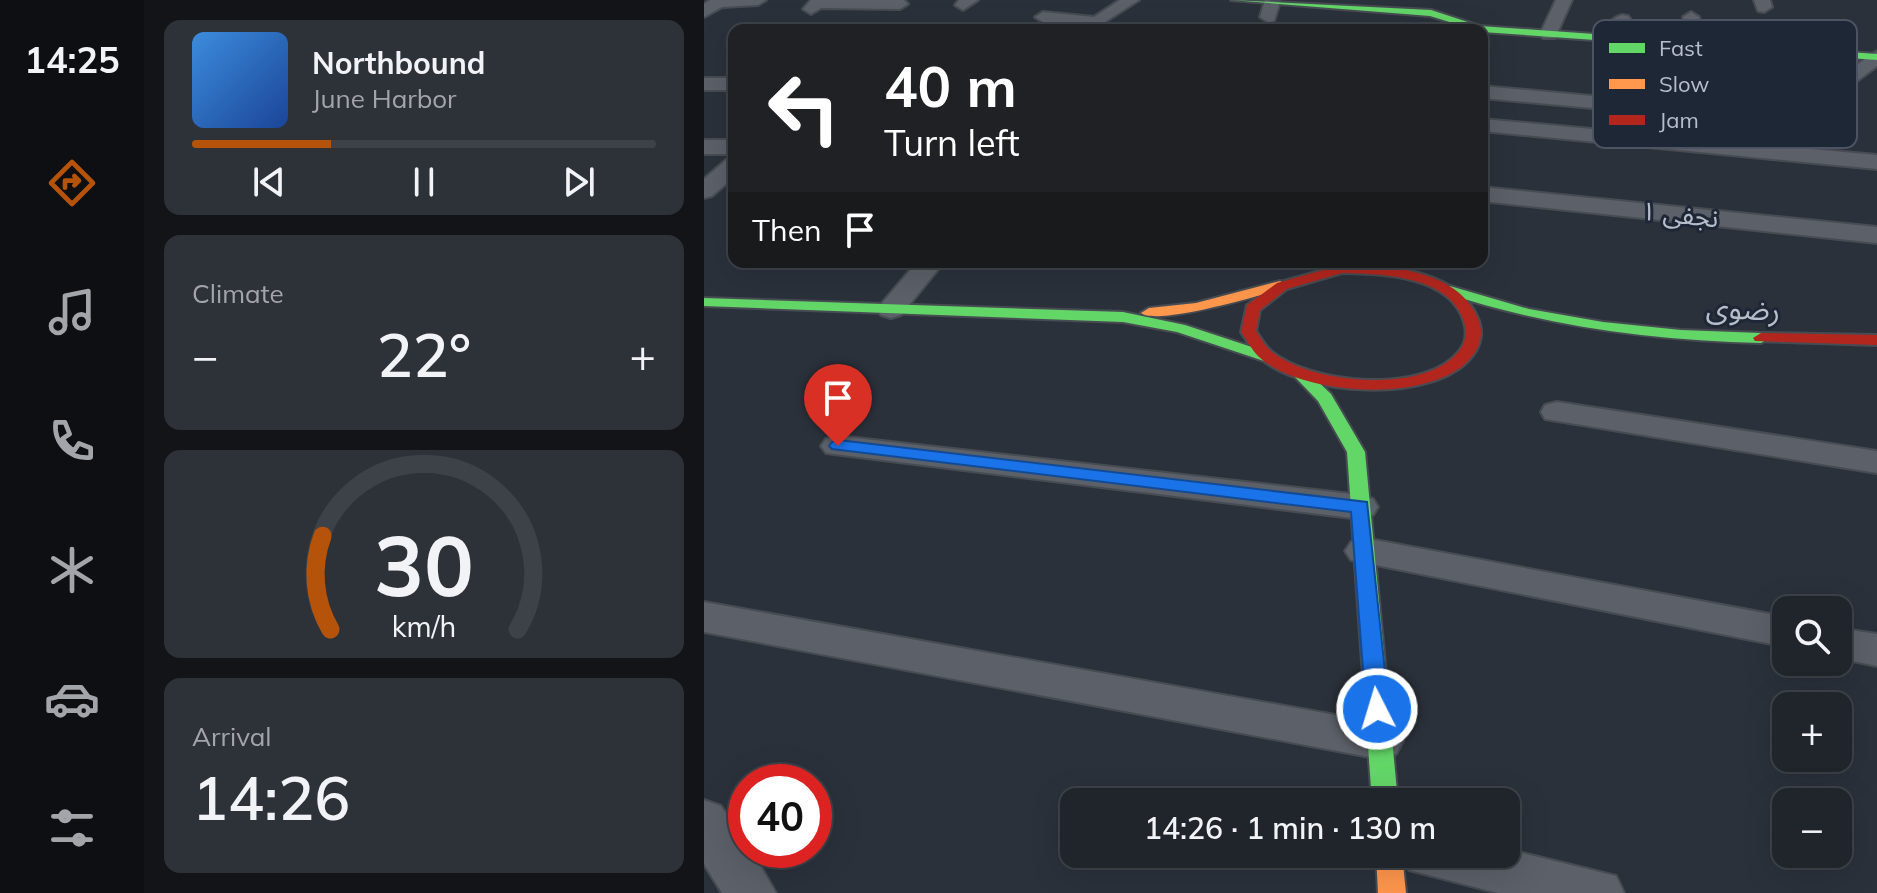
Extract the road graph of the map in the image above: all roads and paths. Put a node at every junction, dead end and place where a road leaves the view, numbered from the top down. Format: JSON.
{"nodes":[{"id":1,"x":758,"y":0,"type":"edge"},
{"id":2,"x":1131,"y":0,"type":"edge"},
{"id":3,"x":1235,"y":0,"type":"edge"},
{"id":4,"x":1564,"y":0,"type":"edge"},
{"id":5,"x":902,"y":2,"type":"edge"},
{"id":6,"x":1330,"y":3,"type":"edge"},
{"id":7,"x":1414,"y":6,"type":"edge"},
{"id":8,"x":1488,"y":8,"type":"dead end"},
{"id":9,"x":811,"y":9,"type":"dead end"},
{"id":10,"x":704,"y":12,"type":"edge"},
{"id":11,"x":1043,"y":17,"type":"dead end"},
{"id":12,"x":1691,"y":17,"type":"dead end"},
{"id":13,"x":1692,"y":20,"type":"edge"},
{"id":14,"x":884,"y":21,"type":"dead end"},
{"id":15,"x":1464,"y":24,"type":"edge"},
{"id":16,"x":1481,"y":24,"type":"edge"},
{"id":17,"x":1488,"y":30,"type":"edge"},
{"id":18,"x":1549,"y":34,"type":"junction"},
{"id":19,"x":1593,"y":37,"type":"edge"},
{"id":20,"x":1857,"y":56,"type":"edge"},
{"id":21,"x":1877,"y":57,"type":"edge"},
{"id":22,"x":1857,"y":72,"type":"edge"},
{"id":23,"x":704,"y":84,"type":"edge"},
{"id":24,"x":728,"y":84,"type":"edge"},
{"id":25,"x":1488,"y":93,"type":"edge"},
{"id":26,"x":1593,"y":102,"type":"edge"},
{"id":27,"x":1488,"y":126,"type":"edge"},
{"id":28,"x":1593,"y":135,"type":"edge"},
{"id":29,"x":704,"y":147,"type":"edge"},
{"id":30,"x":728,"y":147,"type":"edge"},
{"id":31,"x":1728,"y":148,"type":"edge"},
{"id":32,"x":1877,"y":162,"type":"edge"},
{"id":33,"x":1488,"y":195,"type":"edge"},
{"id":34,"x":1877,"y":235,"type":"edge"},
{"id":35,"x":926,"y":268,"type":"edge"},
{"id":36,"x":1331,"y":268,"type":"edge"},
{"id":37,"x":1420,"y":268,"type":"edge"},
{"id":38,"x":1321,"y":272,"type":"junction"},
{"id":39,"x":1434,"y":283,"type":"junction"},
{"id":40,"x":1280,"y":285,"type":"junction"},
{"id":41,"x":704,"y":302,"type":"edge"},
{"id":42,"x":891,"y":309,"type":"junction"},
{"id":43,"x":1123,"y":317,"type":"junction"},
{"id":44,"x":1607,"y":332,"type":"junction"},
{"id":45,"x":1561,"y":338,"type":"dead end"},
{"id":46,"x":1877,"y":340,"type":"edge"},
{"id":47,"x":1482,"y":354,"type":"dead end"},
{"id":48,"x":1264,"y":356,"type":"junction"},
{"id":49,"x":1452,"y":365,"type":"junction"},
{"id":50,"x":1302,"y":376,"type":"junction"},
{"id":51,"x":1418,"y":380,"type":"junction"},
{"id":52,"x":1389,"y":405,"type":"dead end"},
{"id":53,"x":1557,"y":412,"type":"dead end"},
{"id":54,"x":1368,"y":433,"type":"dead end"},
{"id":55,"x":838,"y":446,"type":"dead end"},
{"id":56,"x":1356,"y":452,"type":"junction"},
{"id":57,"x":1877,"y":462,"type":"edge"},
{"id":58,"x":1360,"y":507,"type":"junction"},
{"id":59,"x":1364,"y":551,"type":"junction"},
{"id":60,"x":704,"y":617,"type":"edge"},
{"id":61,"x":1772,"y":629,"type":"edge"},
{"id":62,"x":1852,"y":646,"type":"edge"},
{"id":63,"x":1877,"y":650,"type":"edge"},
{"id":64,"x":1380,"y":741,"type":"junction"},
{"id":65,"x":1384,"y":788,"type":"edge"},
{"id":66,"x":704,"y":821,"type":"edge"},
{"id":67,"x":1390,"y":868,"type":"edge"},
{"id":68,"x":1488,"y":868,"type":"edge"},
{"id":69,"x":750,"y":893,"type":"edge"},
{"id":70,"x":1392,"y":893,"type":"edge"},
{"id":71,"x":1598,"y":893,"type":"edge"}],
"edges":[{"from":1,"to":10,"type":"street"},
{"from":2,"to":11,"type":"street"},
{"from":3,"to":6,"type":"street"},
{"from":4,"to":18,"type":"street"},
{"from":5,"to":9,"type":"street"},
{"from":5,"to":14,"type":"street"},
{"from":6,"to":7,"type":"street"},
{"from":7,"to":15,"type":"street"},
{"from":8,"to":16,"type":"street"},
{"from":12,"to":13,"type":"street"},
{"from":17,"to":18,"type":"street"},
{"from":18,"to":19,"type":"street"},
{"from":20,"to":21,"type":"street"},
{"from":21,"to":22,"type":"street"},
{"from":23,"to":24,"type":"street"},
{"from":25,"to":26,"type":"street"},
{"from":27,"to":28,"type":"street"},
{"from":29,"to":30,"type":"street"},
{"from":31,"to":32,"type":"street"},
{"from":33,"to":34,"type":"street","name":"نجفی ۱"},
{"from":35,"to":42,"type":"street"},
{"from":36,"to":38,"type":"street"},
{"from":37,"to":39,"type":"street"},
{"from":38,"to":39,"type":"street"},
{"from":38,"to":40,"type":"street"},
{"from":39,"to":44,"type":"street"},
{"from":39,"to":49,"type":"street"},
{"from":40,"to":43,"type":"street"},
{"from":40,"to":48,"type":"street"},
{"from":41,"to":42,"type":"street"},
{"from":42,"to":43,"type":"street"},
{"from":43,"to":48,"type":"street"},
{"from":44,"to":45,"type":"street"},
{"from":44,"to":46,"type":"street","name":"رضوی"},
{"from":47,"to":49,"type":"street"},
{"from":48,"to":50,"type":"street"},
{"from":49,"to":51,"type":"street"},
{"from":50,"to":51,"type":"street"},
{"from":50,"to":56,"type":"street"},
{"from":51,"to":52,"type":"street"},
{"from":53,"to":57,"type":"street"},
{"from":54,"to":56,"type":"street"},
{"from":55,"to":58,"type":"street"},
{"from":56,"to":58,"type":"street"},
{"from":58,"to":59,"type":"street"},
{"from":59,"to":61,"type":"street"},
{"from":59,"to":64,"type":"street"},
{"from":60,"to":64,"type":"street"},
{"from":62,"to":63,"type":"street"},
{"from":64,"to":65,"type":"street"},
{"from":66,"to":69,"type":"street"},
{"from":67,"to":70,"type":"street"},
{"from":68,"to":71,"type":"street"}]}
